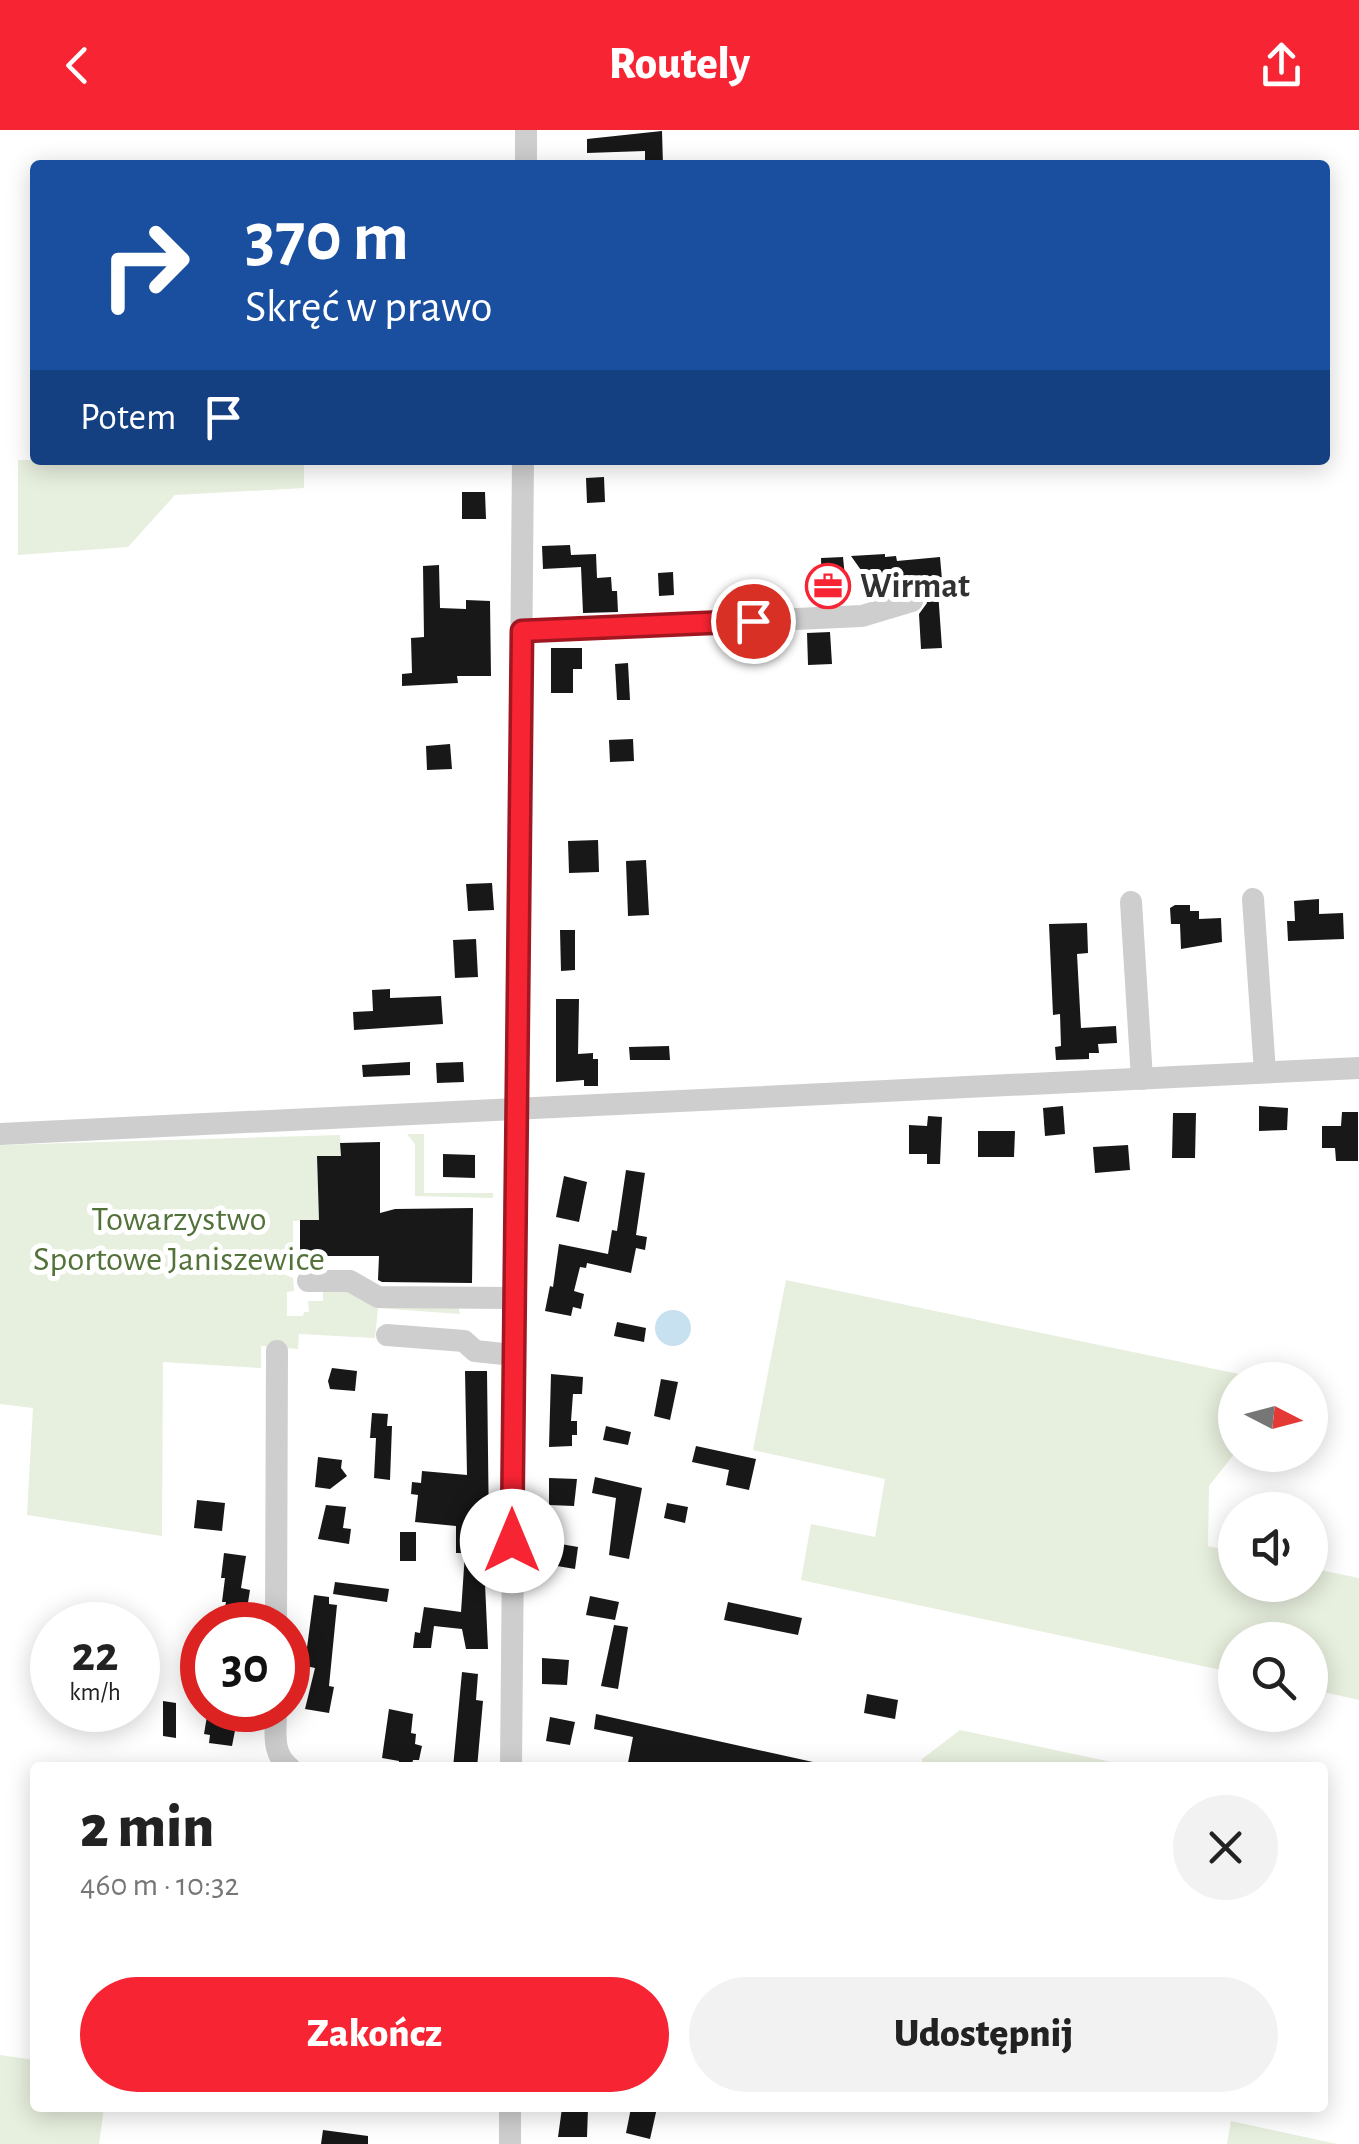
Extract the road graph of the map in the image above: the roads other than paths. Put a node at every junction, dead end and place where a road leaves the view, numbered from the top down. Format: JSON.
{"nodes":[{"id":1,"x":526,"y":130,"type":"edge"},
{"id":2,"x":526,"y":160,"type":"edge"},
{"id":3,"x":523,"y":465,"type":"edge"},
{"id":4,"x":912,"y":601,"type":"dead end"},
{"id":5,"x":522,"y":631,"type":"junction"},
{"id":6,"x":1253,"y":899,"type":"dead end"},
{"id":7,"x":1131,"y":902,"type":"dead end"},
{"id":8,"x":1359,"y":1068,"type":"edge"},
{"id":9,"x":1265,"y":1072,"type":"junction"},
{"id":10,"x":1142,"y":1078,"type":"junction"},
{"id":11,"x":516,"y":1110,"type":"junction"},
{"id":12,"x":0,"y":1134,"type":"edge"},
{"id":13,"x":308,"y":1281,"type":"dead end"},
{"id":14,"x":468,"y":1298,"type":"junction"},
{"id":15,"x":514,"y":1298,"type":"junction"},
{"id":16,"x":387,"y":1334,"type":"dead end"},
{"id":17,"x":464,"y":1341,"type":"junction"},
{"id":18,"x":277,"y":1351,"type":"dead end"},
{"id":19,"x":514,"y":1355,"type":"junction"},
{"id":20,"x":276,"y":1602,"type":"edge"},
{"id":21,"x":276,"y":1732,"type":"edge"},
{"id":22,"x":282,"y":1762,"type":"edge"},
{"id":23,"x":511,"y":1762,"type":"edge"},
{"id":24,"x":510,"y":2112,"type":"edge"},
{"id":25,"x":510,"y":2144,"type":"edge"}],
"edges":[{"from":1,"to":2,"type":"street"},
{"from":3,"to":5,"type":"street"},
{"from":4,"to":5,"type":"street"},
{"from":5,"to":11,"type":"street"},
{"from":6,"to":9,"type":"street"},
{"from":7,"to":10,"type":"street"},
{"from":8,"to":9,"type":"street"},
{"from":9,"to":10,"type":"street"},
{"from":10,"to":11,"type":"street"},
{"from":11,"to":12,"type":"street"},
{"from":11,"to":15,"type":"street"},
{"from":13,"to":14,"type":"street"},
{"from":14,"to":15,"type":"street"},
{"from":14,"to":17,"type":"street"},
{"from":15,"to":19,"type":"street"},
{"from":16,"to":17,"type":"street"},
{"from":17,"to":19,"type":"street"},
{"from":18,"to":20,"type":"street"},
{"from":19,"to":23,"type":"street"},
{"from":21,"to":22,"type":"street"},
{"from":24,"to":25,"type":"street"}]}
